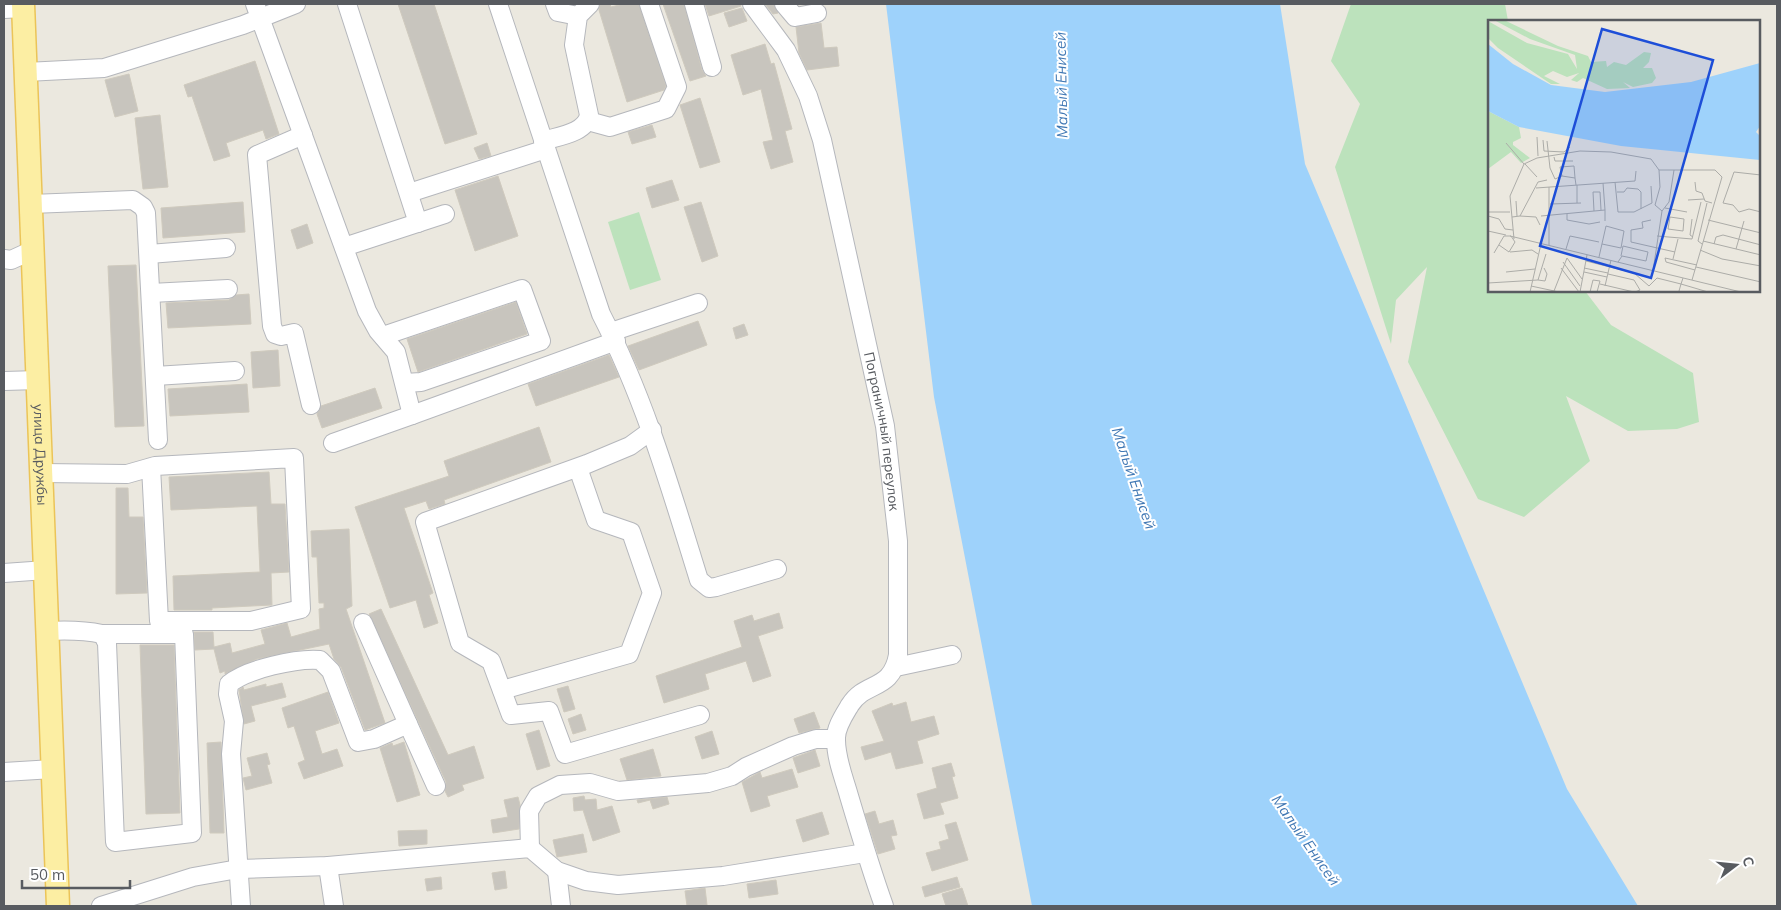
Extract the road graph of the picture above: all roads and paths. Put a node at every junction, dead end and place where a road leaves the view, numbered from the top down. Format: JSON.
{"nodes":[{"id":1,"x":296,"y":4,"type":"edge"},
{"id":2,"x":347,"y":4,"type":"edge"},
{"id":3,"x":498,"y":4,"type":"edge"},
{"id":4,"x":555,"y":4,"type":"edge"},
{"id":5,"x":649,"y":4,"type":"edge"},
{"id":6,"x":694,"y":4,"type":"edge"},
{"id":7,"x":752,"y":4,"type":"edge"},
{"id":8,"x":784,"y":4,"type":"edge"},
{"id":9,"x":16,"y":7,"type":"edge"},
{"id":10,"x":258,"y":10,"type":"edge"},
{"id":11,"x":584,"y":10,"type":"edge"},
{"id":12,"x":818,"y":13,"type":"dead end"},
{"id":13,"x":712,"y":67,"type":"dead end"},
{"id":14,"x":26,"y":72,"type":"junction"},
{"id":15,"x":588,"y":121,"type":"junction"},
{"id":16,"x":303,"y":135,"type":"junction"},
{"id":17,"x":545,"y":145,"type":"junction"},
{"id":18,"x":409,"y":193,"type":"junction"},
{"id":19,"x":31,"y":204,"type":"junction"},
{"id":20,"x":445,"y":214,"type":"dead end"},
{"id":21,"x":418,"y":223,"type":"junction"},
{"id":22,"x":344,"y":247,"type":"junction"},
{"id":23,"x":226,"y":248,"type":"dead end"},
{"id":24,"x":33,"y":250,"type":"junction"},
{"id":25,"x":149,"y":254,"type":"junction"},
{"id":26,"x":4,"y":260,"type":"edge"},
{"id":27,"x":228,"y":289,"type":"dead end"},
{"id":28,"x":151,"y":293,"type":"junction"},
{"id":29,"x":698,"y":303,"type":"dead end"},
{"id":30,"x":383,"y":336,"type":"junction"},
{"id":31,"x":613,"y":337,"type":"junction"},
{"id":32,"x":235,"y":371,"type":"dead end"},
{"id":33,"x":155,"y":376,"type":"junction"},
{"id":34,"x":39,"y":380,"type":"junction"},
{"id":35,"x":4,"y":381,"type":"edge"},
{"id":36,"x":405,"y":383,"type":"junction"},
{"id":37,"x":311,"y":405,"type":"dead end"},
{"id":38,"x":412,"y":415,"type":"junction"},
{"id":39,"x":652,"y":430,"type":"junction"},
{"id":40,"x":158,"y":440,"type":"dead end"},
{"id":41,"x":333,"y":443,"type":"dead end"},
{"id":42,"x":151,"y":467,"type":"junction"},
{"id":43,"x":578,"y":468,"type":"junction"},
{"id":44,"x":42,"y":473,"type":"junction"},
{"id":45,"x":777,"y":569,"type":"dead end"},
{"id":46,"x":46,"y":570,"type":"junction"},
{"id":47,"x":4,"y":574,"type":"edge"},
{"id":48,"x":363,"y":623,"type":"dead end"},
{"id":49,"x":48,"y":631,"type":"junction"},
{"id":50,"x":102,"y":634,"type":"junction"},
{"id":51,"x":952,"y":655,"type":"dead end"},
{"id":52,"x":896,"y":667,"type":"junction"},
{"id":53,"x":502,"y":690,"type":"junction"},
{"id":54,"x":700,"y":714,"type":"dead end"},
{"id":55,"x":408,"y":724,"type":"junction"},
{"id":56,"x":836,"y":739,"type":"junction"},
{"id":57,"x":4,"y":763,"type":"edge"},
{"id":58,"x":53,"y":769,"type":"junction"},
{"id":59,"x":4,"y":773,"type":"edge"},
{"id":60,"x":436,"y":786,"type":"dead end"},
{"id":61,"x":530,"y":848,"type":"junction"},
{"id":62,"x":865,"y":853,"type":"junction"},
{"id":63,"x":328,"y":866,"type":"junction"},
{"id":64,"x":238,"y":869,"type":"junction"},
{"id":65,"x":557,"y":871,"type":"junction"},
{"id":66,"x":58,"y":906,"type":"edge"},
{"id":67,"x":101,"y":906,"type":"edge"},
{"id":68,"x":241,"y":906,"type":"edge"},
{"id":69,"x":334,"y":906,"type":"edge"},
{"id":70,"x":561,"y":906,"type":"edge"},
{"id":71,"x":884,"y":906,"type":"edge"}],
"edges":[{"from":1,"to":10,"type":"street"},
{"from":2,"to":18,"type":"street"},
{"from":3,"to":17,"type":"street"},
{"from":4,"to":11,"type":"street"},
{"from":5,"to":15,"type":"street"},
{"from":6,"to":13,"type":"street"},
{"from":7,"to":52,"type":"street","name":"Пограничный переулок"},
{"from":8,"to":12,"type":"street"},
{"from":9,"to":14,"type":"main road","name":"улица Дружбы"},
{"from":10,"to":14,"type":"street"},
{"from":10,"to":16,"type":"street"},
{"from":11,"to":15,"type":"street"},
{"from":14,"to":19,"type":"main road","name":"улица Дружбы"},
{"from":15,"to":17,"type":"street"},
{"from":16,"to":22,"type":"street"},
{"from":16,"to":37,"type":"street"},
{"from":17,"to":18,"type":"street"},
{"from":17,"to":31,"type":"street"},
{"from":18,"to":21,"type":"street"},
{"from":19,"to":24,"type":"main road","name":"улица Дружбы"},
{"from":19,"to":25,"type":"street"},
{"from":20,"to":21,"type":"street"},
{"from":21,"to":22,"type":"street"},
{"from":22,"to":30,"type":"street"},
{"from":23,"to":25,"type":"street"},
{"from":24,"to":26,"type":"street"},
{"from":24,"to":34,"type":"main road","name":"улица Дружбы"},
{"from":25,"to":28,"type":"street"},
{"from":27,"to":28,"type":"street"},
{"from":28,"to":33,"type":"street"},
{"from":29,"to":31,"type":"street"},
{"from":30,"to":36,"type":"street"},
{"from":30,"to":36,"type":"street"},
{"from":31,"to":38,"type":"street"},
{"from":31,"to":39,"type":"street"},
{"from":32,"to":33,"type":"street"},
{"from":33,"to":40,"type":"street"},
{"from":34,"to":35,"type":"street"},
{"from":34,"to":44,"type":"main road","name":"улица Дружбы"},
{"from":36,"to":38,"type":"street"},
{"from":38,"to":41,"type":"street"},
{"from":39,"to":43,"type":"street"},
{"from":39,"to":45,"type":"street"},
{"from":42,"to":42,"type":"street"},
{"from":42,"to":44,"type":"street"},
{"from":43,"to":53,"type":"street"},
{"from":43,"to":53,"type":"street"},
{"from":44,"to":46,"type":"main road","name":"улица Дружбы"},
{"from":46,"to":47,"type":"street"},
{"from":46,"to":49,"type":"main road","name":"улица Дружбы"},
{"from":48,"to":55,"type":"street"},
{"from":49,"to":50,"type":"street"},
{"from":49,"to":58,"type":"main road","name":"улица Дружбы"},
{"from":50,"to":50,"type":"street"},
{"from":51,"to":52,"type":"street"},
{"from":52,"to":56,"type":"street"},
{"from":53,"to":54,"type":"street"},
{"from":55,"to":60,"type":"street"},
{"from":55,"to":64,"type":"street"},
{"from":56,"to":61,"type":"street"},
{"from":56,"to":62,"type":"street"},
{"from":57,"to":59,"type":"street"},
{"from":58,"to":59,"type":"street"},
{"from":58,"to":66,"type":"main road","name":"улица Дружбы"},
{"from":61,"to":63,"type":"street"},
{"from":61,"to":65,"type":"street"},
{"from":62,"to":65,"type":"street"},
{"from":62,"to":71,"type":"street"},
{"from":63,"to":64,"type":"street"},
{"from":63,"to":69,"type":"street"},
{"from":64,"to":67,"type":"street"},
{"from":64,"to":68,"type":"street"},
{"from":65,"to":70,"type":"street"}]}
